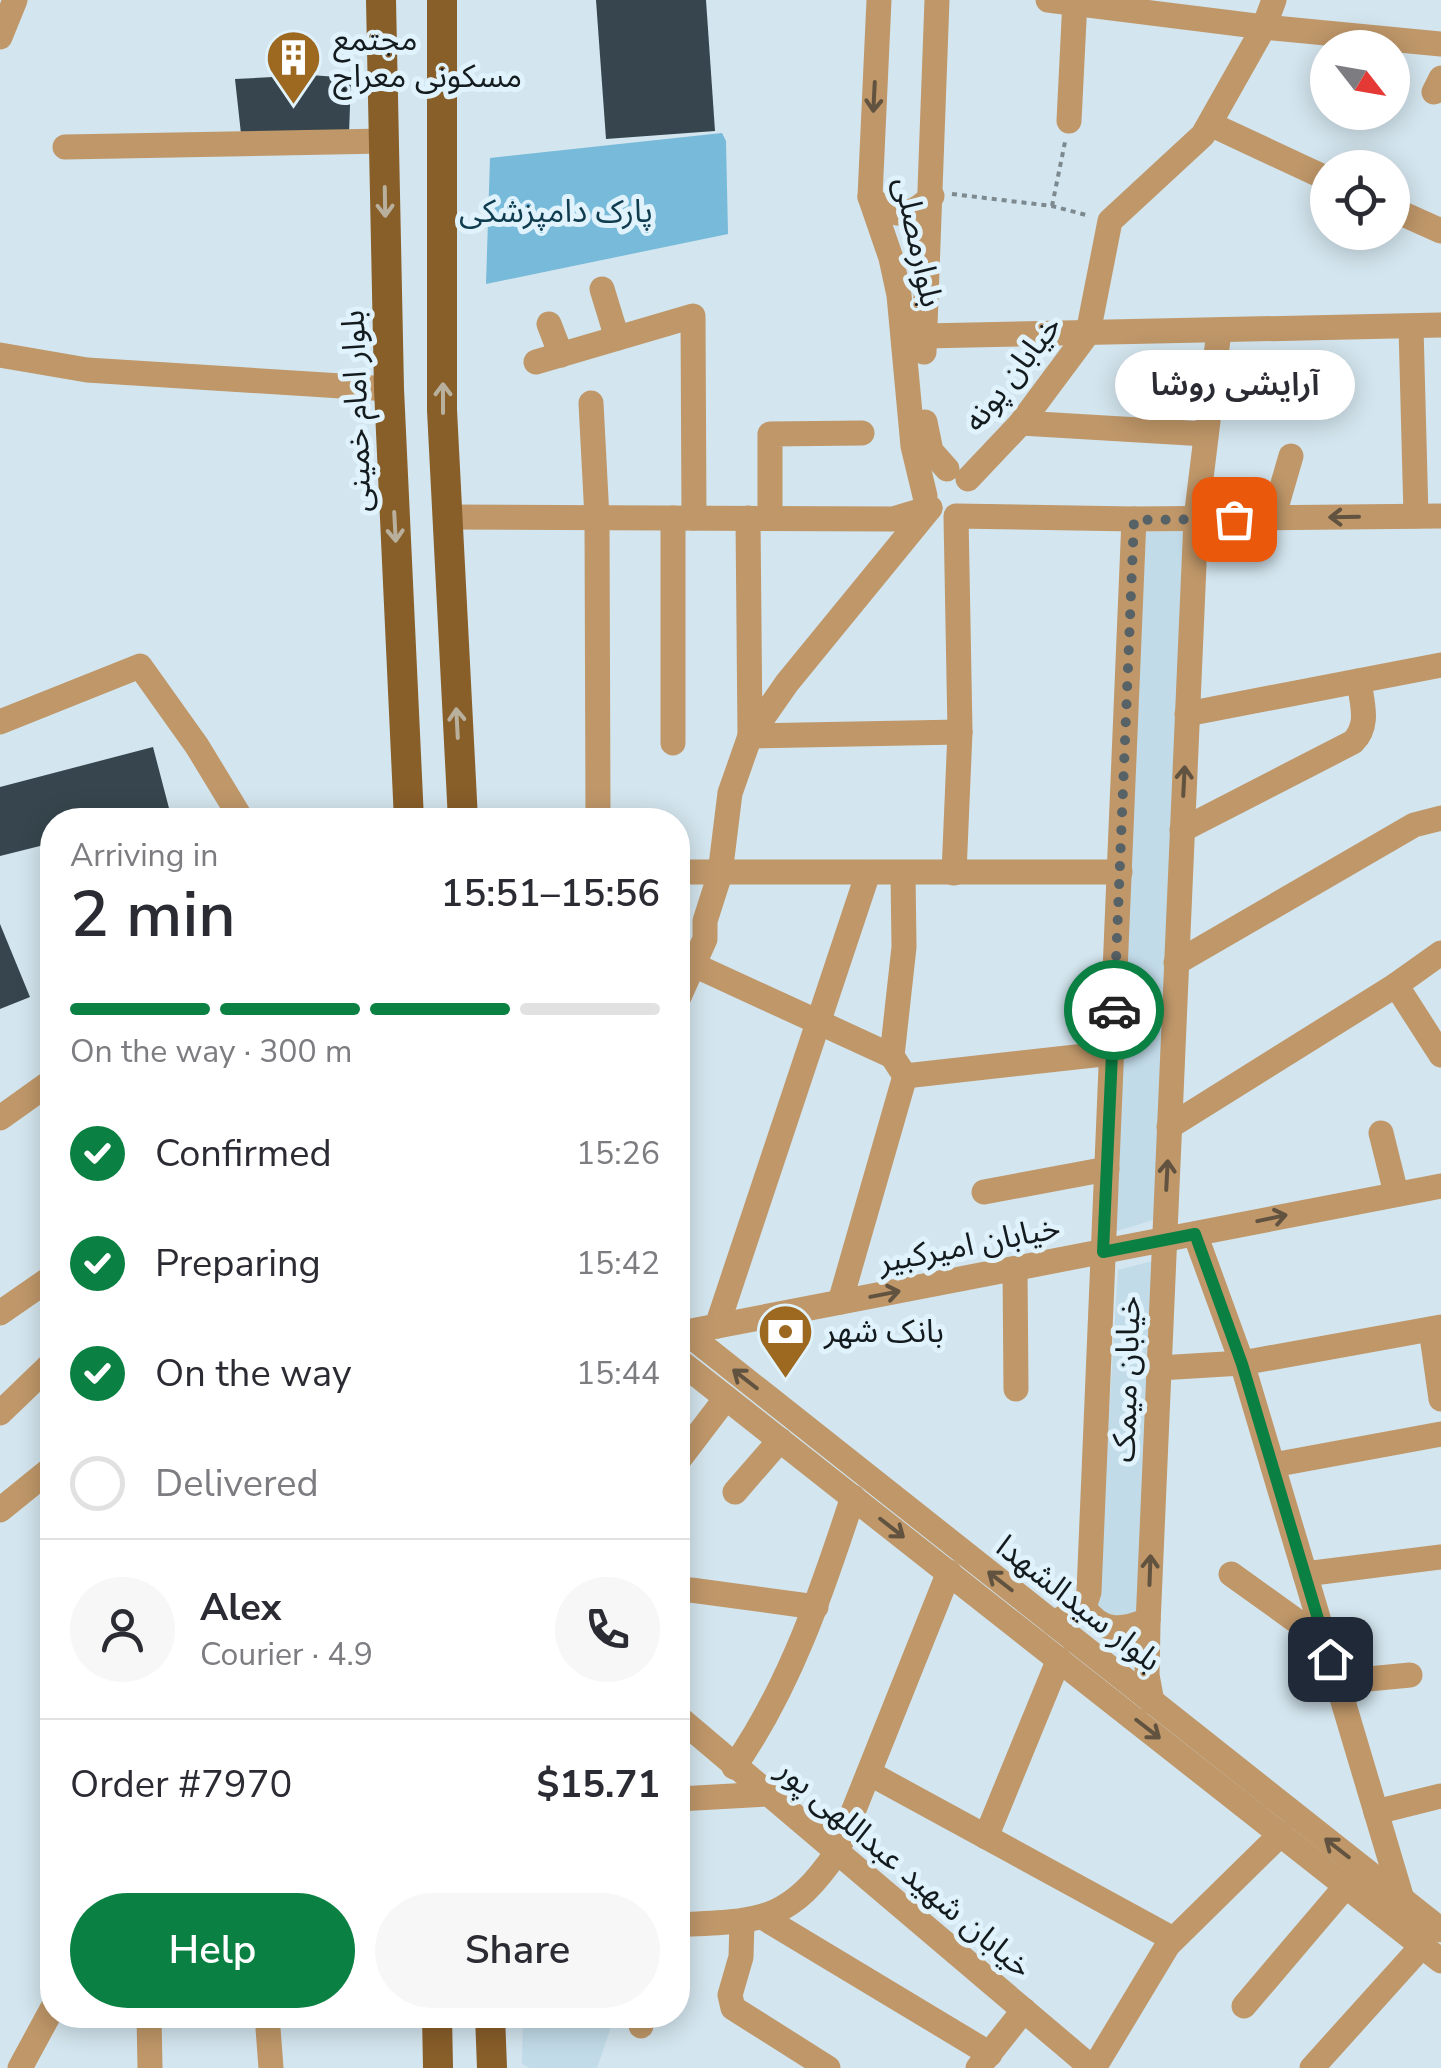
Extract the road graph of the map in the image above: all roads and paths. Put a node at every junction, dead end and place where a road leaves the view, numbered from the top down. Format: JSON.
{"nodes":[{"id":1,"x":15,"y":0,"type":"edge"},
{"id":2,"x":381,"y":0,"type":"edge"},
{"id":3,"x":442,"y":0,"type":"edge"},
{"id":4,"x":879,"y":0,"type":"edge"},
{"id":5,"x":938,"y":0,"type":"edge"},
{"id":6,"x":1048,"y":0,"type":"edge"},
{"id":7,"x":1274,"y":0,"type":"edge"},
{"id":8,"x":1075,"y":2,"type":"edge"},
{"id":9,"x":1264,"y":27,"type":"junction"},
{"id":10,"x":0,"y":37,"type":"edge"},
{"id":11,"x":1441,"y":44,"type":"edge"},
{"id":12,"x":1069,"y":121,"type":"joint"},
{"id":13,"x":1210,"y":124,"type":"junction"},
{"id":14,"x":384,"y":141,"type":"junction"},
{"id":15,"x":65,"y":147,"type":"dead end"},
{"id":16,"x":1310,"y":171,"type":"edge"},
{"id":17,"x":932,"y":194,"type":"junction"},
{"id":18,"x":870,"y":198,"type":"junction"},
{"id":19,"x":1052,"y":206,"type":"junction"},
{"id":20,"x":1410,"y":217,"type":"edge"},
{"id":21,"x":1110,"y":221,"type":"junction"},
{"id":22,"x":1441,"y":231,"type":"edge"},
{"id":23,"x":891,"y":258,"type":"junction"},
{"id":24,"x":928,"y":260,"type":"junction"},
{"id":25,"x":602,"y":289,"type":"dead end"},
{"id":26,"x":549,"y":324,"type":"dead end"},
{"id":27,"x":1441,"y":325,"type":"edge"},
{"id":28,"x":1411,"y":327,"type":"junction"},
{"id":29,"x":1219,"y":331,"type":"junction"},
{"id":30,"x":1088,"y":333,"type":"junction"},
{"id":31,"x":924,"y":336,"type":"junction"},
{"id":32,"x":618,"y":338,"type":"junction"},
{"id":33,"x":0,"y":354,"type":"edge"},
{"id":34,"x":389,"y":390,"type":"junction"},
{"id":35,"x":592,"y":403,"type":"dead end"},
{"id":36,"x":1022,"y":423,"type":"junction"},
{"id":37,"x":862,"y":434,"type":"dead end"},
{"id":38,"x":1206,"y":434,"type":"junction"},
{"id":39,"x":1290,"y":456,"type":"dead end"},
{"id":40,"x":957,"y":474,"type":"junction"},
{"id":41,"x":927,"y":502,"type":"junction"},
{"id":42,"x":956,"y":516,"type":"junction"},
{"id":43,"x":1428,"y":516,"type":"edge"},
{"id":44,"x":447,"y":517,"type":"junction"},
{"id":45,"x":597,"y":518,"type":"junction"},
{"id":46,"x":683,"y":518,"type":"junction"},
{"id":47,"x":759,"y":518,"type":"junction"},
{"id":48,"x":1273,"y":518,"type":"junction"},
{"id":49,"x":1196,"y":519,"type":"junction"},
{"id":50,"x":1134,"y":520,"type":"junction"},
{"id":51,"x":453,"y":638,"type":"junction"},
{"id":52,"x":401,"y":647,"type":"junction"},
{"id":53,"x":1441,"y":665,"type":"edge"},
{"id":54,"x":1359,"y":681,"type":"junction"},
{"id":55,"x":1187,"y":714,"type":"junction"},
{"id":56,"x":0,"y":722,"type":"edge"},
{"id":57,"x":960,"y":732,"type":"junction"},
{"id":58,"x":750,"y":736,"type":"junction"},
{"id":59,"x":673,"y":744,"type":"dead end"},
{"id":60,"x":235,"y":808,"type":"edge"},
{"id":61,"x":408,"y":808,"type":"edge"},
{"id":62,"x":461,"y":808,"type":"edge"},
{"id":63,"x":598,"y":808,"type":"edge"},
{"id":64,"x":1441,"y":818,"type":"edge"},
{"id":65,"x":1182,"y":830,"type":"junction"},
{"id":66,"x":954,"y":872,"type":"junction"},
{"id":67,"x":1120,"y":872,"type":"junction"},
{"id":68,"x":690,"y":873,"type":"edge"},
{"id":69,"x":868,"y":873,"type":"junction"},
{"id":70,"x":903,"y":873,"type":"junction"},
{"id":71,"x":720,"y":874,"type":"junction"},
{"id":72,"x":1441,"y":953,"type":"edge"},
{"id":73,"x":690,"y":958,"type":"edge"},
{"id":74,"x":1176,"y":964,"type":"junction"},
{"id":75,"x":690,"y":965,"type":"edge"},
{"id":76,"x":1396,"y":985,"type":"junction"},
{"id":77,"x":819,"y":1024,"type":"junction"},
{"id":78,"x":1112,"y":1053,"type":"junction"},
{"id":79,"x":1441,"y":1054,"type":"edge"},
{"id":80,"x":898,"y":1066,"type":"junction"},
{"id":81,"x":40,"y":1089,"type":"edge"},
{"id":82,"x":0,"y":1117,"type":"edge"},
{"id":83,"x":1169,"y":1126,"type":"junction"},
{"id":84,"x":1381,"y":1134,"type":"dead end"},
{"id":85,"x":1107,"y":1168,"type":"junction"},
{"id":86,"x":1441,"y":1186,"type":"edge"},
{"id":87,"x":984,"y":1192,"type":"dead end"},
{"id":88,"x":1396,"y":1193,"type":"junction"},
{"id":89,"x":1195,"y":1234,"type":"junction"},
{"id":90,"x":1164,"y":1240,"type":"junction"},
{"id":91,"x":1103,"y":1252,"type":"junction"},
{"id":92,"x":1016,"y":1269,"type":"junction"},
{"id":93,"x":40,"y":1285,"type":"edge"},
{"id":94,"x":840,"y":1302,"type":"junction"},
{"id":95,"x":0,"y":1313,"type":"edge"},
{"id":96,"x":717,"y":1326,"type":"junction"},
{"id":97,"x":690,"y":1328,"type":"edge"},
{"id":98,"x":1436,"y":1328,"type":"edge"},
{"id":99,"x":690,"y":1335,"type":"edge"},
{"id":100,"x":1242,"y":1364,"type":"junction"},
{"id":101,"x":1159,"y":1368,"type":"junction"},
{"id":102,"x":690,"y":1370,"type":"edge"},
{"id":103,"x":40,"y":1375,"type":"edge"},
{"id":104,"x":1016,"y":1389,"type":"dead end"},
{"id":105,"x":726,"y":1398,"type":"junction"},
{"id":106,"x":1441,"y":1400,"type":"edge"},
{"id":107,"x":0,"y":1413,"type":"edge"},
{"id":108,"x":1441,"y":1434,"type":"edge"},
{"id":109,"x":780,"y":1440,"type":"junction"},
{"id":110,"x":690,"y":1445,"type":"edge"},
{"id":111,"x":1272,"y":1465,"type":"junction"},
{"id":112,"x":40,"y":1478,"type":"edge"},
{"id":113,"x":736,"y":1492,"type":"dead end"},
{"id":114,"x":853,"y":1497,"type":"junction"},
{"id":115,"x":0,"y":1510,"type":"edge"},
{"id":116,"x":1441,"y":1557,"type":"edge"},
{"id":117,"x":949,"y":1572,"type":"junction"},
{"id":118,"x":1231,"y":1574,"type":"dead end"},
{"id":119,"x":1305,"y":1574,"type":"junction"},
{"id":120,"x":692,"y":1590,"type":"dead end"},
{"id":121,"x":816,"y":1607,"type":"junction"},
{"id":122,"x":1084,"y":1607,"type":"junction"},
{"id":123,"x":1148,"y":1620,"type":"junction"},
{"id":124,"x":1053,"y":1623,"type":"junction"},
{"id":125,"x":1323,"y":1635,"type":"junction"},
{"id":126,"x":1059,"y":1660,"type":"junction"},
{"id":127,"x":1091,"y":1669,"type":"junction"},
{"id":128,"x":1410,"y":1675,"type":"dead end"},
{"id":129,"x":1337,"y":1682,"type":"junction"},
{"id":130,"x":1152,"y":1702,"type":"junction"},
{"id":131,"x":690,"y":1728,"type":"edge"},
{"id":132,"x":734,"y":1767,"type":"junction"},
{"id":133,"x":869,"y":1773,"type":"junction"},
{"id":134,"x":767,"y":1794,"type":"junction"},
{"id":135,"x":1441,"y":1796,"type":"edge"},
{"id":136,"x":690,"y":1798,"type":"edge"},
{"id":137,"x":1376,"y":1812,"type":"junction"},
{"id":138,"x":1281,"y":1834,"type":"junction"},
{"id":139,"x":986,"y":1837,"type":"junction"},
{"id":140,"x":837,"y":1852,"type":"junction"},
{"id":141,"x":1346,"y":1886,"type":"junction"},
{"id":142,"x":1402,"y":1900,"type":"junction"},
{"id":143,"x":753,"y":1920,"type":"junction"},
{"id":144,"x":690,"y":1924,"type":"edge"},
{"id":145,"x":1173,"y":1938,"type":"junction"},
{"id":146,"x":1435,"y":1946,"type":"edge"},
{"id":147,"x":1244,"y":2006,"type":"dead end"},
{"id":148,"x":1024,"y":2010,"type":"junction"},
{"id":149,"x":42,"y":2028,"type":"edge"},
{"id":150,"x":148,"y":2028,"type":"edge"},
{"id":151,"x":268,"y":2028,"type":"edge"},
{"id":152,"x":437,"y":2028,"type":"edge"},
{"id":153,"x":490,"y":2028,"type":"edge"},
{"id":154,"x":984,"y":2061,"type":"edge"},
{"id":155,"x":20,"y":2068,"type":"edge"},
{"id":156,"x":150,"y":2068,"type":"edge"},
{"id":157,"x":271,"y":2068,"type":"edge"},
{"id":158,"x":438,"y":2068,"type":"edge"},
{"id":159,"x":492,"y":2068,"type":"edge"},
{"id":160,"x":828,"y":2068,"type":"edge"},
{"id":161,"x":1093,"y":2068,"type":"edge"},
{"id":162,"x":1312,"y":2068,"type":"edge"}],
"edges":[{"from":1,"to":10,"type":"street"},
{"from":2,"to":14,"type":"main road","name":"بلوار امام خمینی"},
{"from":44,"to":3,"type":"main road","one_way":true},
{"from":4,"to":18,"type":"street","name":"بلوارمصلی","one_way":true},
{"from":5,"to":17,"type":"street","name":"بلوارمصلی"},
{"from":6,"to":8,"type":"street"},
{"from":7,"to":9,"type":"street"},
{"from":8,"to":9,"type":"street"},
{"from":8,"to":12,"type":"street"},
{"from":9,"to":11,"type":"street"},
{"from":9,"to":13,"type":"street"},
{"from":12,"to":19,"type":"path"},
{"from":13,"to":16,"type":"street"},
{"from":13,"to":21,"type":"street"},
{"from":14,"to":15,"type":"street"},
{"from":14,"to":34,"type":"main road","name":"بلوار امام خمینی","one_way":true},
{"from":17,"to":18,"type":"street"},
{"from":17,"to":19,"type":"path"},
{"from":17,"to":24,"type":"street","name":"بلوارمصلی"},
{"from":18,"to":23,"type":"street","name":"بلوارمصلی"},
{"from":19,"to":21,"type":"path"},
{"from":20,"to":22,"type":"street"},
{"from":21,"to":30,"type":"street","name":"خیابان پونه"},
{"from":23,"to":24,"type":"street"},
{"from":23,"to":41,"type":"street","name":"بلوارمصلی"},
{"from":24,"to":31,"type":"street","name":"بلوارمصلی"},
{"from":25,"to":32,"type":"street"},
{"from":26,"to":32,"type":"street"},
{"from":27,"to":28,"type":"street"},
{"from":28,"to":29,"type":"street"},
{"from":28,"to":43,"type":"street"},
{"from":29,"to":30,"type":"street"},
{"from":29,"to":38,"type":"street","name":"خیابان میمک"},
{"from":30,"to":31,"type":"street"},
{"from":30,"to":36,"type":"street","name":"خیابان پونه"},
{"from":31,"to":40,"type":"street","name":"بلوارمصلی"},
{"from":32,"to":46,"type":"street"},
{"from":33,"to":34,"type":"street"},
{"from":34,"to":52,"type":"main road","name":"بلوار امام خمینی","one_way":true},
{"from":35,"to":45,"type":"street"},
{"from":36,"to":38,"type":"street"},
{"from":36,"to":40,"type":"street","name":"خیابان پونه"},
{"from":37,"to":47,"type":"street"},
{"from":38,"to":49,"type":"street","name":"خیابان میمک"},
{"from":39,"to":48,"type":"street"},
{"from":40,"to":41,"type":"street"},
{"from":40,"to":42,"type":"street"},
{"from":41,"to":42,"type":"street"},
{"from":41,"to":47,"type":"street"},
{"from":41,"to":58,"type":"street"},
{"from":42,"to":50,"type":"street"},
{"from":42,"to":57,"type":"street"},
{"from":43,"to":48,"type":"street","one_way":true},
{"from":44,"to":45,"type":"street"},
{"from":44,"to":51,"type":"main road"},
{"from":45,"to":46,"type":"street"},
{"from":45,"to":63,"type":"street"},
{"from":46,"to":47,"type":"street"},
{"from":46,"to":59,"type":"street"},
{"from":47,"to":58,"type":"street"},
{"from":48,"to":49,"type":"street"},
{"from":49,"to":50,"type":"street"},
{"from":49,"to":55,"type":"street","name":"خیابان میمک"},
{"from":50,"to":67,"type":"street","name":"خیابان میمک"},
{"from":51,"to":52,"type":"main road"},
{"from":62,"to":51,"type":"main road","one_way":true},
{"from":52,"to":61,"type":"main road","name":"بلوار امام خمینی"},
{"from":53,"to":54,"type":"street"},
{"from":54,"to":55,"type":"street"},
{"from":54,"to":65,"type":"street"},
{"from":65,"to":55,"type":"street","name":"خیابان میمک","one_way":true},
{"from":56,"to":60,"type":"street"},
{"from":57,"to":58,"type":"street"},
{"from":57,"to":66,"type":"street"},
{"from":58,"to":71,"type":"street"},
{"from":64,"to":74,"type":"street"},
{"from":65,"to":74,"type":"street","name":"خیابان میمک"},
{"from":66,"to":67,"type":"street"},
{"from":66,"to":70,"type":"street"},
{"from":67,"to":78,"type":"street","name":"خیابان میمک"},
{"from":68,"to":71,"type":"street"},
{"from":69,"to":70,"type":"street"},
{"from":69,"to":71,"type":"street"},
{"from":69,"to":77,"type":"street"},
{"from":70,"to":80,"type":"street"},
{"from":71,"to":73,"type":"street"},
{"from":72,"to":76,"type":"street"},
{"from":74,"to":83,"type":"street","name":"خیابان میمک"},
{"from":75,"to":77,"type":"street"},
{"from":76,"to":79,"type":"street"},
{"from":76,"to":83,"type":"street"},
{"from":77,"to":80,"type":"street"},
{"from":77,"to":96,"type":"street"},
{"from":78,"to":80,"type":"street"},
{"from":78,"to":85,"type":"street","name":"خیابان میمک"},
{"from":80,"to":94,"type":"street"},
{"from":81,"to":82,"type":"street"},
{"from":90,"to":83,"type":"street","name":"خیابان میمک","one_way":true},
{"from":84,"to":88,"type":"street"},
{"from":85,"to":87,"type":"street"},
{"from":85,"to":91,"type":"street","name":"خیابان میمک"},
{"from":86,"to":88,"type":"street","name":"خیابان امیرکبیر"},
{"from":89,"to":88,"type":"street","name":"خیابان امیرکبیر","one_way":true},
{"from":89,"to":90,"type":"street","name":"خیابان امیرکبیر"},
{"from":89,"to":100,"type":"street"},
{"from":90,"to":91,"type":"street","name":"خیابان امیرکبیر"},
{"from":90,"to":101,"type":"street","name":"خیابان میمک"},
{"from":91,"to":92,"type":"street","name":"خیابان امیرکبیر"},
{"from":91,"to":122,"type":"street","name":"خیابان میمک"},
{"from":94,"to":92,"type":"street","name":"خیابان امیرکبیر","one_way":true},
{"from":92,"to":104,"type":"street"},
{"from":93,"to":95,"type":"street"},
{"from":94,"to":96,"type":"street","name":"خیابان امیرکبیر"},
{"from":96,"to":97,"type":"street","name":"خیابان امیرکبیر"},
{"from":98,"to":100,"type":"street"},
{"from":98,"to":106,"type":"street"},
{"from":124,"to":99,"type":"street","name":"بلوار سیدالشهدا","one_way":true},
{"from":100,"to":101,"type":"street"},
{"from":100,"to":111,"type":"street"},
{"from":123,"to":101,"type":"street","name":"خیابان میمک","one_way":true},
{"from":102,"to":105,"type":"street","name":"بلوار سیدالشهدا"},
{"from":103,"to":107,"type":"street"},
{"from":105,"to":109,"type":"street","name":"بلوار سیدالشهدا"},
{"from":105,"to":110,"type":"street"},
{"from":108,"to":111,"type":"street"},
{"from":109,"to":113,"type":"street"},
{"from":109,"to":114,"type":"street","name":"بلوار سیدالشهدا"},
{"from":111,"to":119,"type":"street"},
{"from":112,"to":115,"type":"street"},
{"from":114,"to":117,"type":"street","name":"بلوار سیدالشهدا","one_way":true},
{"from":114,"to":121,"type":"street"},
{"from":116,"to":119,"type":"street"},
{"from":117,"to":126,"type":"street","name":"بلوار سیدالشهدا"},
{"from":117,"to":133,"type":"street"},
{"from":118,"to":125,"type":"street"},
{"from":119,"to":125,"type":"street"},
{"from":120,"to":121,"type":"street"},
{"from":121,"to":132,"type":"street"},
{"from":122,"to":123,"type":"street"},
{"from":122,"to":124,"type":"street"},
{"from":123,"to":130,"type":"street","name":"خیابان میمک"},
{"from":124,"to":127,"type":"street","name":"بلوار سیدالشهدا"},
{"from":125,"to":129,"type":"street"},
{"from":126,"to":127,"type":"street","name":"بلوار سیدالشهدا"},
{"from":126,"to":139,"type":"street"},
{"from":127,"to":130,"type":"street","name":"بلوار سیدالشهدا"},
{"from":127,"to":138,"type":"street","name":"بلوار سیدالشهدا","one_way":true},
{"from":128,"to":129,"type":"street"},
{"from":129,"to":137,"type":"street"},
{"from":142,"to":130,"type":"street","name":"بلوار سیدالشهدا","one_way":true},
{"from":131,"to":132,"type":"street","name":"خیابان شهید عبداللهی پور"},
{"from":132,"to":134,"type":"street","name":"خیابان شهید عبداللهی پور"},
{"from":133,"to":139,"type":"street"},
{"from":133,"to":140,"type":"street"},
{"from":134,"to":136,"type":"street"},
{"from":134,"to":140,"type":"street","name":"خیابان شهید عبداللهی پور"},
{"from":135,"to":137,"type":"street"},
{"from":137,"to":142,"type":"street"},
{"from":138,"to":141,"type":"street","name":"بلوار سیدالشهدا"},
{"from":138,"to":145,"type":"street"},
{"from":139,"to":145,"type":"street"},
{"from":140,"to":143,"type":"street"},
{"from":140,"to":148,"type":"street","name":"خیابان شهید عبداللهی پور"},
{"from":141,"to":146,"type":"street","name":"بلوار سیدالشهدا"},
{"from":141,"to":147,"type":"street"},
{"from":142,"to":146,"type":"street","name":"بلوار سیدالشهدا"},
{"from":143,"to":144,"type":"street"},
{"from":143,"to":154,"type":"street"},
{"from":143,"to":160,"type":"street"},
{"from":145,"to":161,"type":"street"},
{"from":146,"to":162,"type":"street"},
{"from":148,"to":154,"type":"street"},
{"from":148,"to":161,"type":"street","name":"خیابان شهید عبداللهی پور"},
{"from":149,"to":155,"type":"street"},
{"from":150,"to":156,"type":"street"},
{"from":151,"to":157,"type":"street"},
{"from":152,"to":158,"type":"main road"},
{"from":153,"to":159,"type":"main road"}]}
